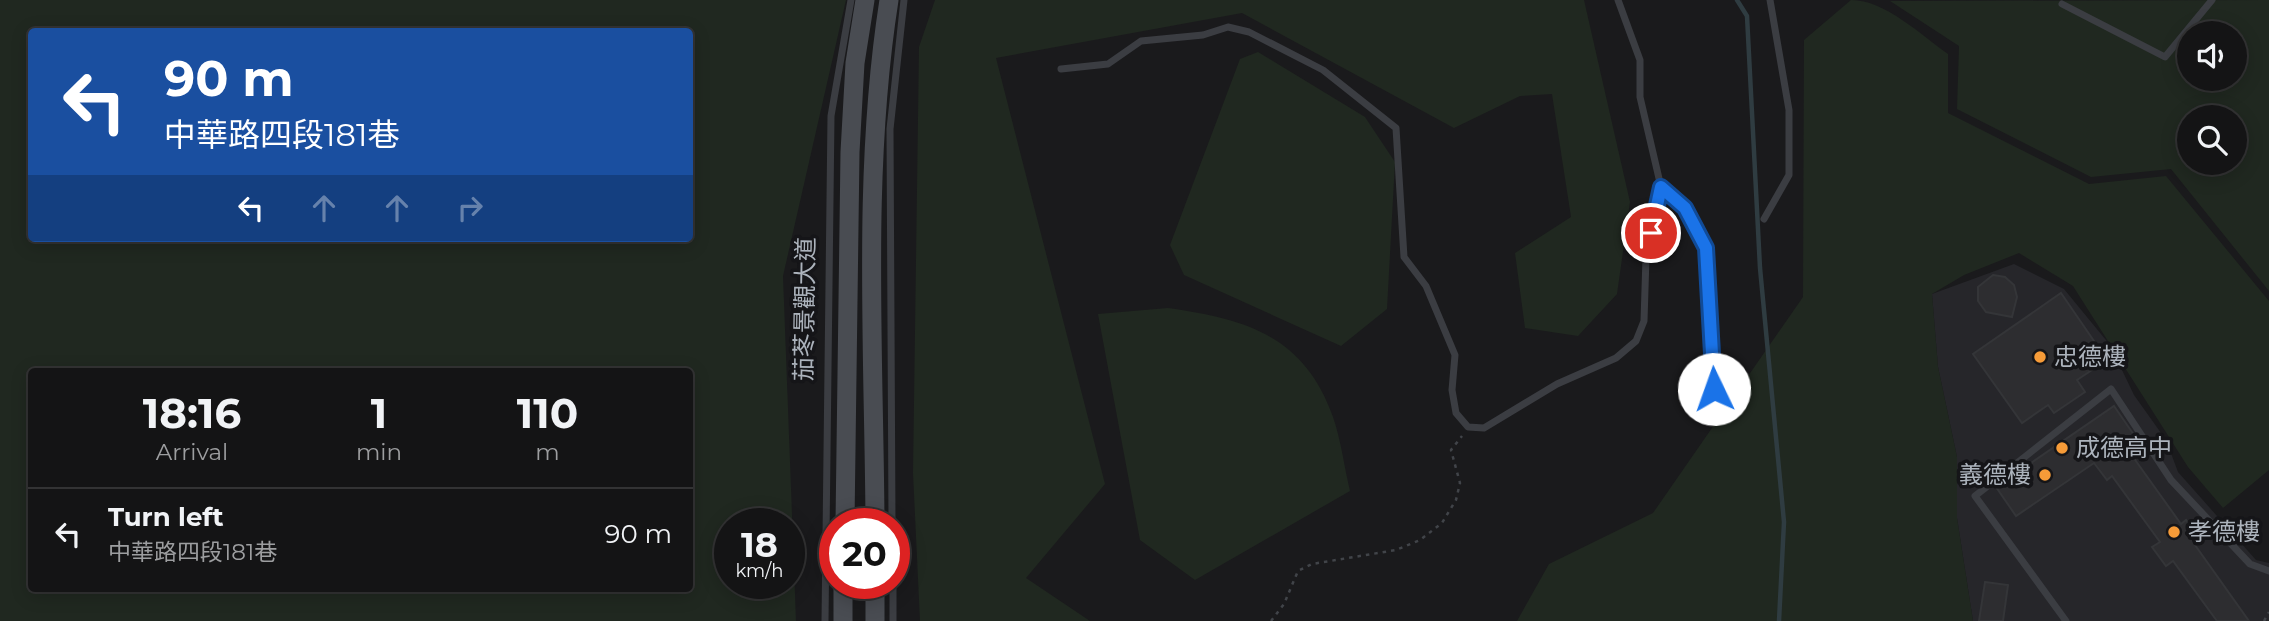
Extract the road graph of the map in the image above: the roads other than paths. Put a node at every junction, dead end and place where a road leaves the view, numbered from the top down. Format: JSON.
{"nodes":[{"id":1,"x":851,"y":0,"type":"edge"},
{"id":2,"x":865,"y":0,"type":"edge"},
{"id":3,"x":889,"y":0,"type":"edge"},
{"id":4,"x":904,"y":0,"type":"edge"},
{"id":5,"x":1618,"y":0,"type":"edge"},
{"id":6,"x":1769,"y":0,"type":"edge"},
{"id":7,"x":2212,"y":0,"type":"edge"},
{"id":8,"x":2062,"y":4,"type":"dead end"},
{"id":9,"x":1062,"y":69,"type":"dead end"},
{"id":10,"x":1661,"y":187,"type":"junction"},
{"id":11,"x":1764,"y":219,"type":"dead end"},
{"id":12,"x":1714,"y":389,"type":"dead end"},
{"id":13,"x":845,"y":508,"type":"edge"},
{"id":14,"x":875,"y":508,"type":"edge"},
{"id":15,"x":892,"y":508,"type":"edge"},
{"id":16,"x":2269,"y":571,"type":"edge"},
{"id":17,"x":843,"y":599,"type":"edge"},
{"id":18,"x":875,"y":599,"type":"edge"},
{"id":19,"x":892,"y":599,"type":"edge"},
{"id":20,"x":825,"y":621,"type":"edge"},
{"id":21,"x":842,"y":621,"type":"edge"},
{"id":22,"x":875,"y":621,"type":"edge"},
{"id":23,"x":893,"y":621,"type":"edge"},
{"id":24,"x":2066,"y":621,"type":"edge"}],
"edges":[{"from":1,"to":20,"type":"lane","name":"茄苳景觀大道"},
{"from":2,"to":13,"type":"street","name":"茄苳景觀大道"},
{"from":3,"to":14,"type":"street"},
{"from":4,"to":15,"type":"lane"},
{"from":5,"to":10,"type":"lane"},
{"from":6,"to":11,"type":"lane"},
{"from":7,"to":8,"type":"lane"},
{"from":9,"to":10,"type":"lane"},
{"from":10,"to":12,"type":"lane"},
{"from":16,"to":24,"type":"lane"},
{"from":17,"to":21,"type":"street"},
{"from":18,"to":22,"type":"street"},
{"from":19,"to":23,"type":"lane"}]}
